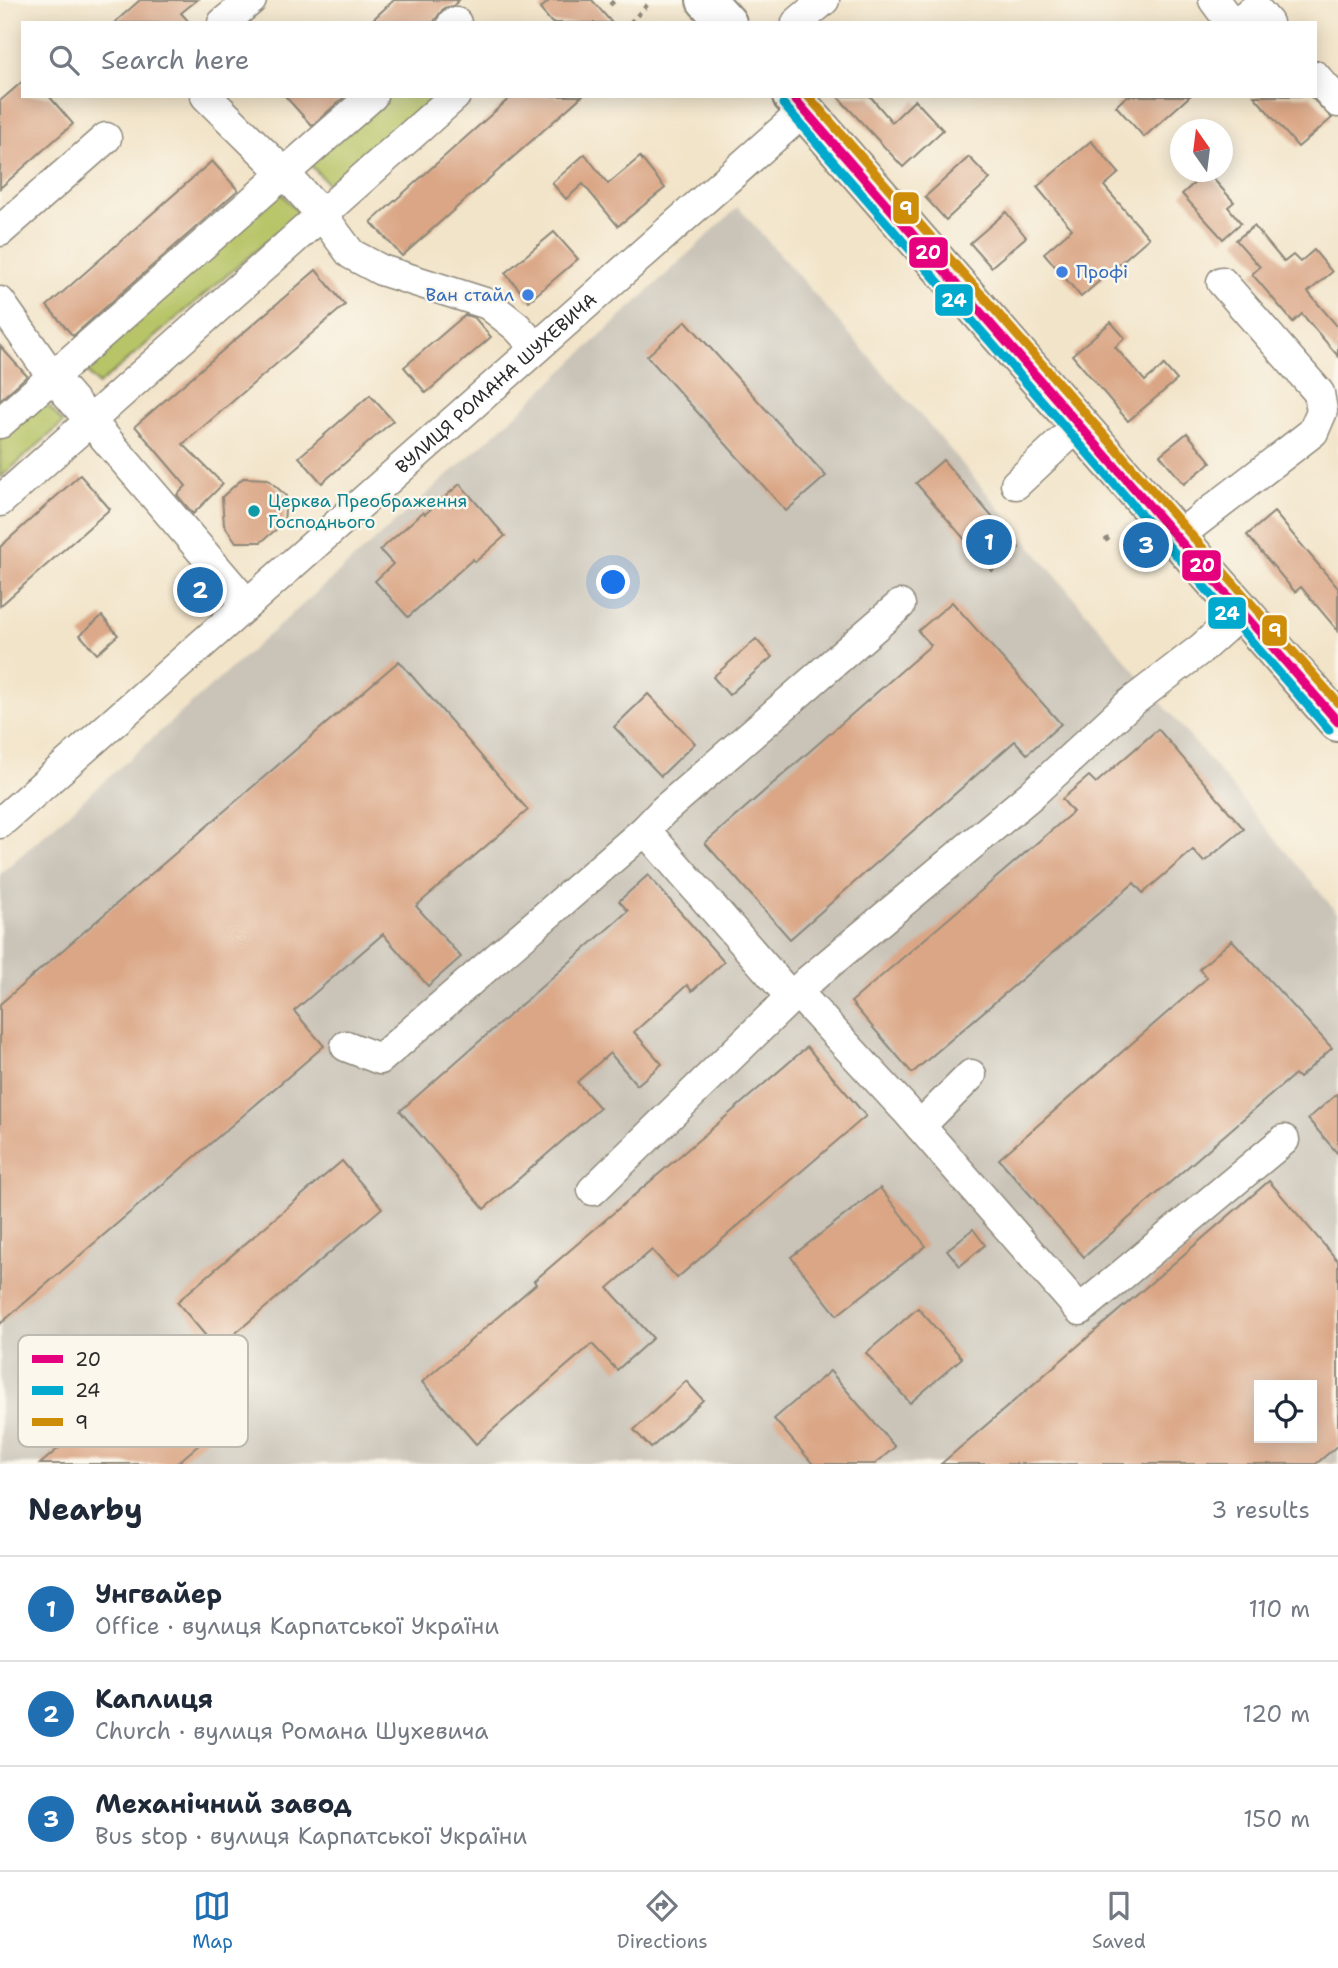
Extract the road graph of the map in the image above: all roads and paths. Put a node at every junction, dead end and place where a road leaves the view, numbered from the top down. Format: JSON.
{"nodes":[{"id":1,"x":251,"y":0,"type":"edge"},
{"id":2,"x":615,"y":0,"type":"edge"},
{"id":3,"x":706,"y":0,"type":"edge"},
{"id":4,"x":824,"y":0,"type":"edge"},
{"id":5,"x":648,"y":4,"type":"dead end"},
{"id":6,"x":610,"y":5,"type":"dead end"},
{"id":7,"x":1225,"y":10,"type":"edge"},
{"id":8,"x":225,"y":21,"type":"edge"},
{"id":9,"x":632,"y":21,"type":"edge"},
{"id":10,"x":725,"y":21,"type":"edge"},
{"id":11,"x":799,"y":21,"type":"edge"},
{"id":12,"x":1266,"y":21,"type":"edge"},
{"id":13,"x":1317,"y":78,"type":"edge"},
{"id":14,"x":208,"y":98,"type":"edge"},
{"id":15,"x":370,"y":98,"type":"edge"},
{"id":16,"x":453,"y":98,"type":"edge"},
{"id":17,"x":1338,"y":103,"type":"edge"},
{"id":18,"x":798,"y":104,"type":"edge"},
{"id":19,"x":106,"y":138,"type":"dead end"},
{"id":20,"x":286,"y":174,"type":"junction"},
{"id":21,"x":322,"y":215,"type":"junction"},
{"id":22,"x":0,"y":231,"type":"edge"},
{"id":23,"x":1222,"y":282,"type":"dead end"},
{"id":24,"x":0,"y":302,"type":"edge"},
{"id":25,"x":536,"y":348,"type":"junction"},
{"id":26,"x":52,"y":376,"type":"junction"},
{"id":27,"x":92,"y":421,"type":"junction"},
{"id":28,"x":0,"y":424,"type":"edge"},
{"id":29,"x":1079,"y":425,"type":"junction"},
{"id":30,"x":1016,"y":484,"type":"dead end"},
{"id":31,"x":0,"y":501,"type":"edge"},
{"id":32,"x":1177,"y":537,"type":"junction"},
{"id":33,"x":247,"y":604,"type":"junction"},
{"id":34,"x":900,"y":605,"type":"dead end"},
{"id":35,"x":1242,"y":612,"type":"junction"},
{"id":36,"x":1338,"y":722,"type":"edge"},
{"id":37,"x":0,"y":823,"type":"edge"},
{"id":38,"x":645,"y":830,"type":"junction"},
{"id":39,"x":794,"y":995,"type":"junction"},
{"id":40,"x":346,"y":1046,"type":"dead end"},
{"id":41,"x":971,"y":1075,"type":"dead end"},
{"id":42,"x":920,"y":1126,"type":"junction"},
{"id":43,"x":1284,"y":1140,"type":"dead end"},
{"id":44,"x":593,"y":1190,"type":"dead end"}],
"edges":[{"from":1,"to":8,"type":"street"},
{"from":2,"to":6,"type":"path"},
{"from":3,"to":10,"type":"main road"},
{"from":4,"to":11,"type":"street"},
{"from":5,"to":9,"type":"path"},
{"from":7,"to":12,"type":"street"},
{"from":13,"to":17,"type":"street"},
{"from":14,"to":20,"type":"street"},
{"from":15,"to":20,"type":"street"},
{"from":16,"to":21,"type":"street"},
{"from":18,"to":25,"type":"street","name":"ВУЛИЦЯ РОМАНА ШУХЕВИЧА"},
{"from":18,"to":29,"type":"main road"},
{"from":19,"to":22,"type":"street"},
{"from":20,"to":21,"type":"street"},
{"from":20,"to":26,"type":"street"},
{"from":21,"to":25,"type":"street"},
{"from":21,"to":27,"type":"street"},
{"from":23,"to":32,"type":"street"},
{"from":24,"to":26,"type":"street"},
{"from":25,"to":33,"type":"street","name":"ВУЛИЦЯ РОМАНА ШУХЕВИЧА"},
{"from":26,"to":27,"type":"street"},
{"from":26,"to":28,"type":"street"},
{"from":27,"to":31,"type":"street"},
{"from":27,"to":33,"type":"street"},
{"from":29,"to":30,"type":"street"},
{"from":29,"to":32,"type":"main road"},
{"from":32,"to":35,"type":"main road"},
{"from":33,"to":37,"type":"street","name":"ВУЛИЦЯ РОМАНА ШУХЕВИЧА"},
{"from":34,"to":38,"type":"street"},
{"from":35,"to":36,"type":"main road"},
{"from":35,"to":39,"type":"street"},
{"from":38,"to":39,"type":"street"},
{"from":38,"to":40,"type":"street"},
{"from":39,"to":42,"type":"street"},
{"from":39,"to":44,"type":"street"},
{"from":41,"to":42,"type":"street"},
{"from":42,"to":43,"type":"street"}]}
